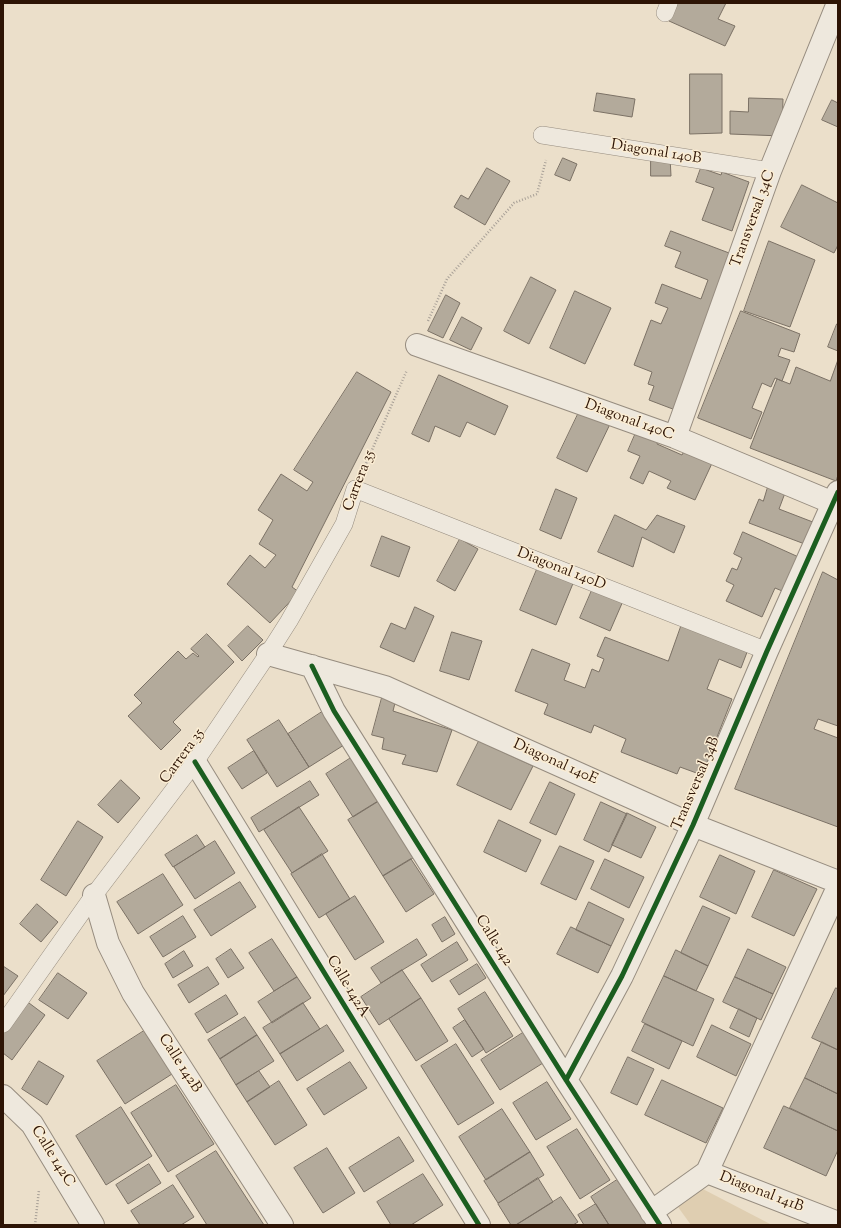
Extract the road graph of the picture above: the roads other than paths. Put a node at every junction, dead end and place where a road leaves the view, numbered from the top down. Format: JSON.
{"nodes":[{"id":1,"x":838,"y":3,"type":"edge"},
{"id":2,"x":547,"y":136,"type":"road end"},
{"id":3,"x":770,"y":171,"type":"junction"},
{"id":4,"x":418,"y":345,"type":"road end"},
{"id":5,"x":675,"y":437,"type":"junction"},
{"id":6,"x":355,"y":488,"type":"joint"},
{"id":7,"x":837,"y":500,"type":"edge"},
{"id":8,"x":767,"y":651,"type":"junction"},
{"id":9,"x":268,"y":654,"type":"junction"},
{"id":10,"x":312,"y":666,"type":"junction"},
{"id":11,"x":196,"y":762,"type":"junction"},
{"id":12,"x":693,"y":826,"type":"junction"},
{"id":13,"x":838,"y":882,"type":"edge"},
{"id":14,"x":838,"y":887,"type":"edge"},
{"id":15,"x":94,"y":895,"type":"junction"},
{"id":16,"x":3,"y":1024,"type":"edge"},
{"id":17,"x":566,"y":1080,"type":"junction"},
{"id":18,"x":3,"y":1096,"type":"edge"},
{"id":19,"x":707,"y":1172,"type":"junction"},
{"id":20,"x":655,"y":1219,"type":"edge"},
{"id":21,"x":838,"y":1223,"type":"edge"},
{"id":22,"x":93,"y":1225,"type":"edge"},
{"id":23,"x":282,"y":1225,"type":"edge"},
{"id":24,"x":479,"y":1225,"type":"edge"}],
"edges":[{"from":1,"to":3,"type":"street","name":"Transversal 34C"},
{"from":2,"to":3,"type":"lane","name":"Diagonal 140B"},
{"from":3,"to":5,"type":"street","name":"Transversal 34C"},
{"from":4,"to":5,"type":"street","name":"Diagonal 140C"},
{"from":5,"to":7,"type":"street","name":"Diagonal 140C"},
{"from":6,"to":8,"type":"lane","name":"Diagonal 140D"},
{"from":6,"to":9,"type":"lane","name":"Carrera 35"},
{"from":7,"to":8,"type":"street","name":"Transversal 34B"},
{"from":8,"to":12,"type":"street","name":"Transversal 34B"},
{"from":9,"to":10,"type":"street","name":"Diagonal 140E"},
{"from":9,"to":11,"type":"lane","name":"Carrera 35"},
{"from":10,"to":12,"type":"street","name":"Diagonal 140E"},
{"from":10,"to":17,"type":"street","name":"Calle 142"},
{"from":11,"to":15,"type":"lane","name":"Carrera 35"},
{"from":11,"to":24,"type":"street","name":"Calle 142A"},
{"from":12,"to":13,"type":"street","name":"Diagonal 140E"},
{"from":12,"to":17,"type":"street","name":"Transversal 34B"},
{"from":14,"to":19,"type":"street"},
{"from":15,"to":16,"type":"lane","name":"Carrera 35"},
{"from":15,"to":23,"type":"street","name":"Calle 142B"},
{"from":17,"to":20,"type":"street","name":"Calle 142"},
{"from":18,"to":22,"type":"street","name":"Calle 142C"},
{"from":19,"to":20,"type":"street"},
{"from":19,"to":21,"type":"street","name":"Diagonal 141B"}]}
